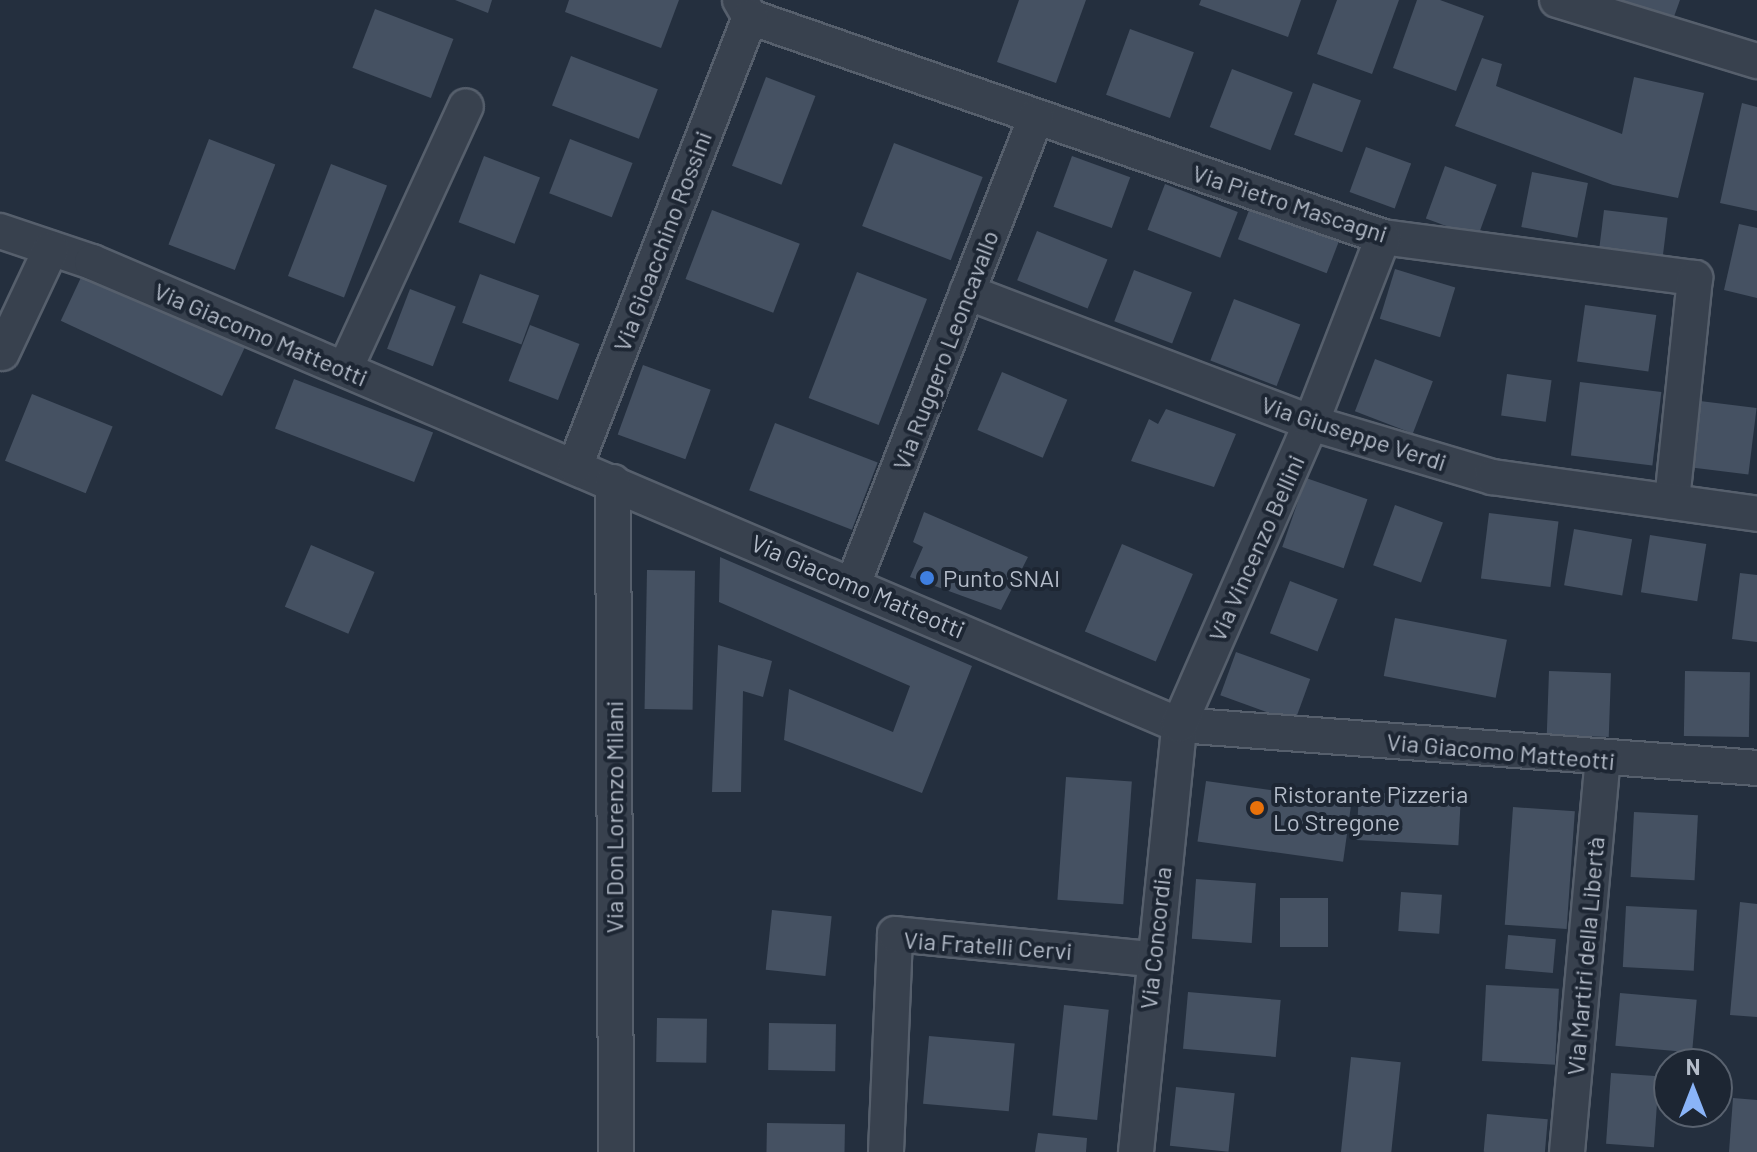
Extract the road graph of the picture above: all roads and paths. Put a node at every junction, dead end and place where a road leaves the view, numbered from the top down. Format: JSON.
{"nodes":[{"id":1,"x":1557,"y":0,"type":"edge"},
{"id":2,"x":745,"y":8,"type":"edge"},
{"id":3,"x":1757,"y":61,"type":"edge"},
{"id":4,"x":466,"y":106,"type":"dead end"},
{"id":5,"x":1036,"y":117,"type":"junction"},
{"id":6,"x":0,"y":231,"type":"edge"},
{"id":7,"x":1383,"y":237,"type":"junction"},
{"id":8,"x":51,"y":249,"type":"junction"},
{"id":9,"x":967,"y":292,"type":"junction"},
{"id":10,"x":2,"y":353,"type":"edge"},
{"id":11,"x":345,"y":369,"type":"junction"},
{"id":12,"x":1311,"y":423,"type":"junction"},
{"id":13,"x":575,"y":466,"type":"junction"},
{"id":14,"x":613,"y":482,"type":"junction"},
{"id":15,"x":1672,"y":502,"type":"junction"},
{"id":16,"x":1757,"y":514,"type":"edge"},
{"id":17,"x":853,"y":584,"type":"junction"},
{"id":18,"x":1179,"y":725,"type":"junction"},
{"id":19,"x":1603,"y":760,"type":"junction"},
{"id":20,"x":1757,"y":768,"type":"edge"},
{"id":21,"x":1151,"y":959,"type":"junction"},
{"id":22,"x":616,"y":1152,"type":"edge"},
{"id":23,"x":886,"y":1152,"type":"edge"},
{"id":24,"x":1136,"y":1152,"type":"edge"},
{"id":25,"x":1567,"y":1152,"type":"edge"}],
"edges":[{"from":1,"to":3,"type":"street"},
{"from":2,"to":5,"type":"street","name":"Via Pietro Mascagni"},
{"from":2,"to":13,"type":"street","name":"Via Gioacchino Rossini"},
{"from":4,"to":11,"type":"street"},
{"from":5,"to":7,"type":"street","name":"Via Pietro Mascagni"},
{"from":5,"to":9,"type":"street","name":"Via Ruggero Leoncavallo"},
{"from":6,"to":8,"type":"street","name":"Via Giacomo Matteotti"},
{"from":7,"to":12,"type":"street","name":"Via Vincenzo Bellini"},
{"from":7,"to":15,"type":"street","name":"Via Pietro Mascagni"},
{"from":8,"to":10,"type":"street"},
{"from":8,"to":11,"type":"street","name":"Via Giacomo Matteotti"},
{"from":9,"to":12,"type":"street","name":"Via Giuseppe Verdi"},
{"from":9,"to":17,"type":"street","name":"Via Ruggero Leoncavallo"},
{"from":11,"to":13,"type":"street","name":"Via Giacomo Matteotti"},
{"from":12,"to":15,"type":"street","name":"Via Giuseppe Verdi"},
{"from":12,"to":18,"type":"street","name":"Via Vincenzo Bellini"},
{"from":13,"to":14,"type":"street","name":"Via Giacomo Matteotti"},
{"from":14,"to":17,"type":"street","name":"Via Giacomo Matteotti"},
{"from":14,"to":22,"type":"street","name":"Via Don Lorenzo Milani"},
{"from":15,"to":16,"type":"street","name":"Via Giuseppe Verdi"},
{"from":17,"to":18,"type":"street","name":"Via Giacomo Matteotti"},
{"from":18,"to":19,"type":"street","name":"Via Giacomo Matteotti"},
{"from":18,"to":21,"type":"street","name":"Via Concordia"},
{"from":19,"to":20,"type":"street","name":"Via Giacomo Matteotti"},
{"from":19,"to":25,"type":"street","name":"Via Martiri della Libertà"},
{"from":21,"to":23,"type":"street","name":"Via Fratelli Cervi"},
{"from":21,"to":24,"type":"street","name":"Via Concordia"}]}
